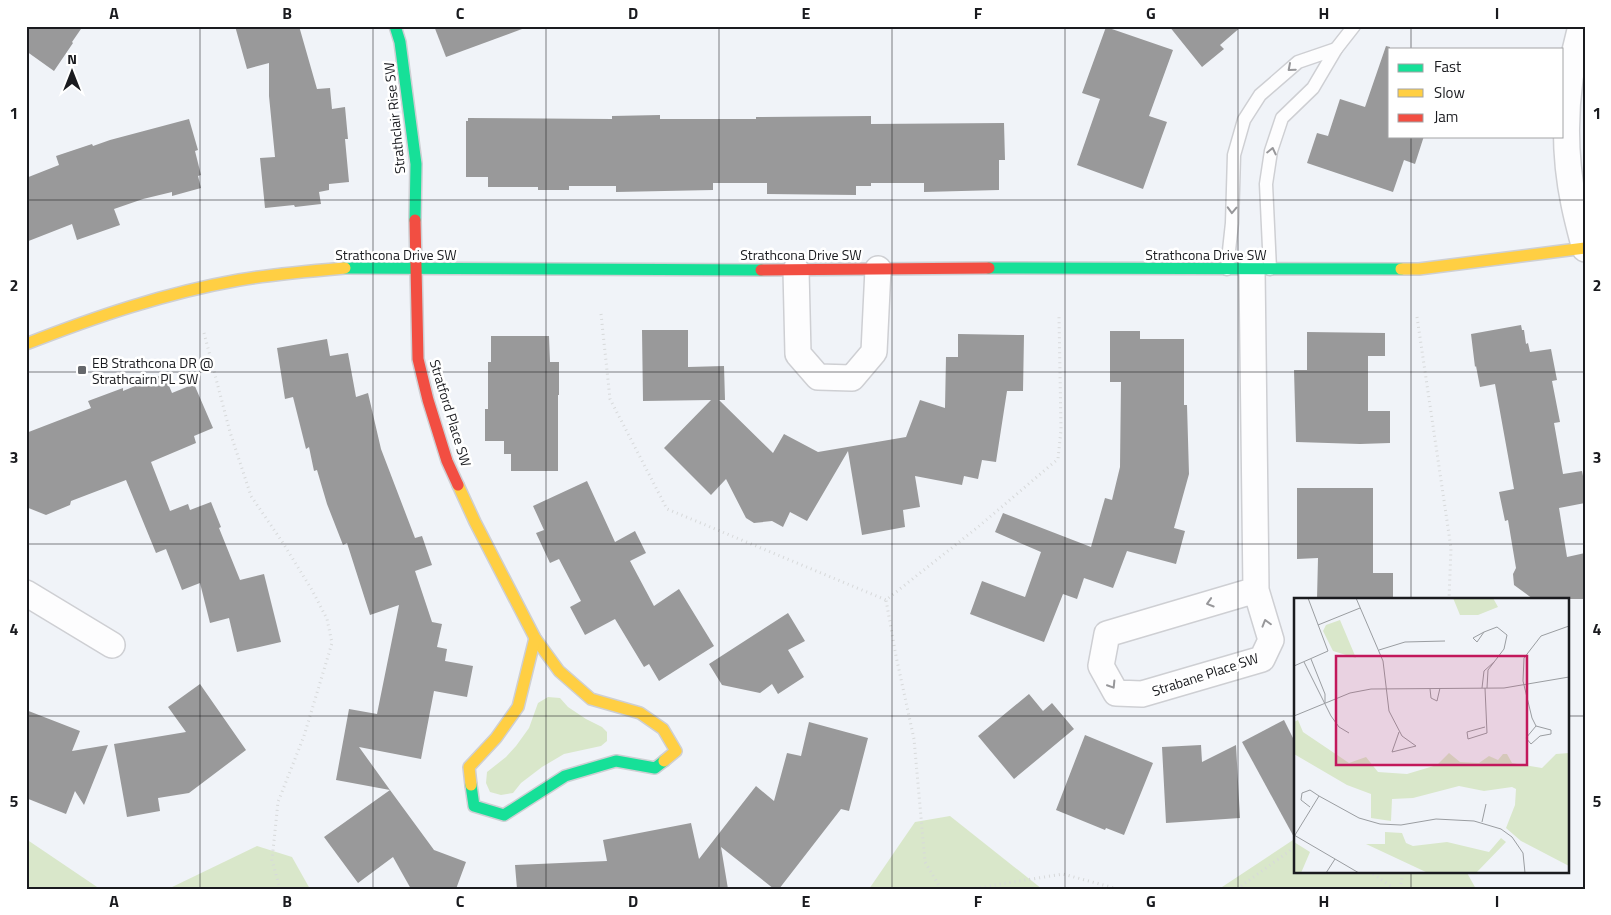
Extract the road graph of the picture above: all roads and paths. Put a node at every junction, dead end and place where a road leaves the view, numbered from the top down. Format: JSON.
{"nodes":[{"id":1,"x":395,"y":26,"type":"edge"},
{"id":2,"x":1354,"y":26,"type":"edge"},
{"id":3,"x":1581,"y":26,"type":"edge"},
{"id":4,"x":1336,"y":49,"type":"junction"},
{"id":5,"x":1585,"y":248,"type":"edge"},
{"id":6,"x":415,"y":268,"type":"junction"},
{"id":7,"x":878,"y":269,"type":"junction"},
{"id":8,"x":1228,"y":269,"type":"junction"},
{"id":9,"x":1261,"y":269,"type":"junction"},
{"id":10,"x":796,"y":270,"type":"junction"},
{"id":11,"x":601,"y":314,"type":"dead end"},
{"id":12,"x":1059,"y":316,"type":"dead end"},
{"id":13,"x":1417,"y":317,"type":"dead end"},
{"id":14,"x":204,"y":333,"type":"dead end"},
{"id":15,"x":26,"y":344,"type":"edge"},
{"id":16,"x":1256,"y":590,"type":"junction"},
{"id":17,"x":26,"y":593,"type":"edge"},
{"id":18,"x":1449,"y":598,"type":"edge"},
{"id":19,"x":886,"y":600,"type":"junction"},
{"id":20,"x":535,"y":638,"type":"junction"},
{"id":21,"x":112,"y":645,"type":"dead end"},
{"id":22,"x":1294,"y":848,"type":"edge"},
{"id":23,"x":1370,"y":872,"type":"edge"},
{"id":24,"x":1403,"y":872,"type":"edge"},
{"id":25,"x":280,"y":889,"type":"edge"},
{"id":26,"x":941,"y":889,"type":"edge"},
{"id":27,"x":970,"y":889,"type":"edge"},
{"id":28,"x":1118,"y":889,"type":"edge"},
{"id":29,"x":1236,"y":889,"type":"edge"},
{"id":30,"x":1396,"y":889,"type":"edge"},
{"id":31,"x":1400,"y":889,"type":"edge"}],
"edges":[{"from":1,"to":6,"type":"street","name":"Strathclair Rise SW"},
{"from":2,"to":4,"type":"lane"},
{"from":3,"to":5,"type":"street"},
{"from":4,"to":8,"type":"lane","one_way":true},
{"from":9,"to":4,"type":"lane","one_way":true},
{"from":5,"to":9,"type":"street","name":"Strathcona Drive SW"},
{"from":6,"to":10,"type":"street","name":"Strathcona Drive SW"},
{"from":6,"to":15,"type":"street","name":"Strathcona Drive SW"},
{"from":6,"to":20,"type":"street","name":"Stratford Place SW"},
{"from":7,"to":8,"type":"street","name":"Strathcona Drive SW"},
{"from":7,"to":10,"type":"street","name":"Strathcona Drive SW"},
{"from":7,"to":10,"type":"street"},
{"from":8,"to":9,"type":"street","name":"Strathcona Drive SW"},
{"from":9,"to":16,"type":"street","name":"Strabane Place SW"},
{"from":11,"to":19,"type":"path"},
{"from":12,"to":19,"type":"path"},
{"from":13,"to":18,"type":"path"},
{"from":14,"to":25,"type":"path"},
{"from":16,"to":16,"type":"street","name":"Strabane Place SW","one_way":true},
{"from":17,"to":21,"type":"street"},
{"from":19,"to":26,"type":"path"},
{"from":20,"to":20,"type":"street","name":"Stratford Place SW"},
{"from":22,"to":29,"type":"path"},
{"from":23,"to":30,"type":"path"},
{"from":24,"to":31,"type":"path"},
{"from":27,"to":28,"type":"path"}]}
